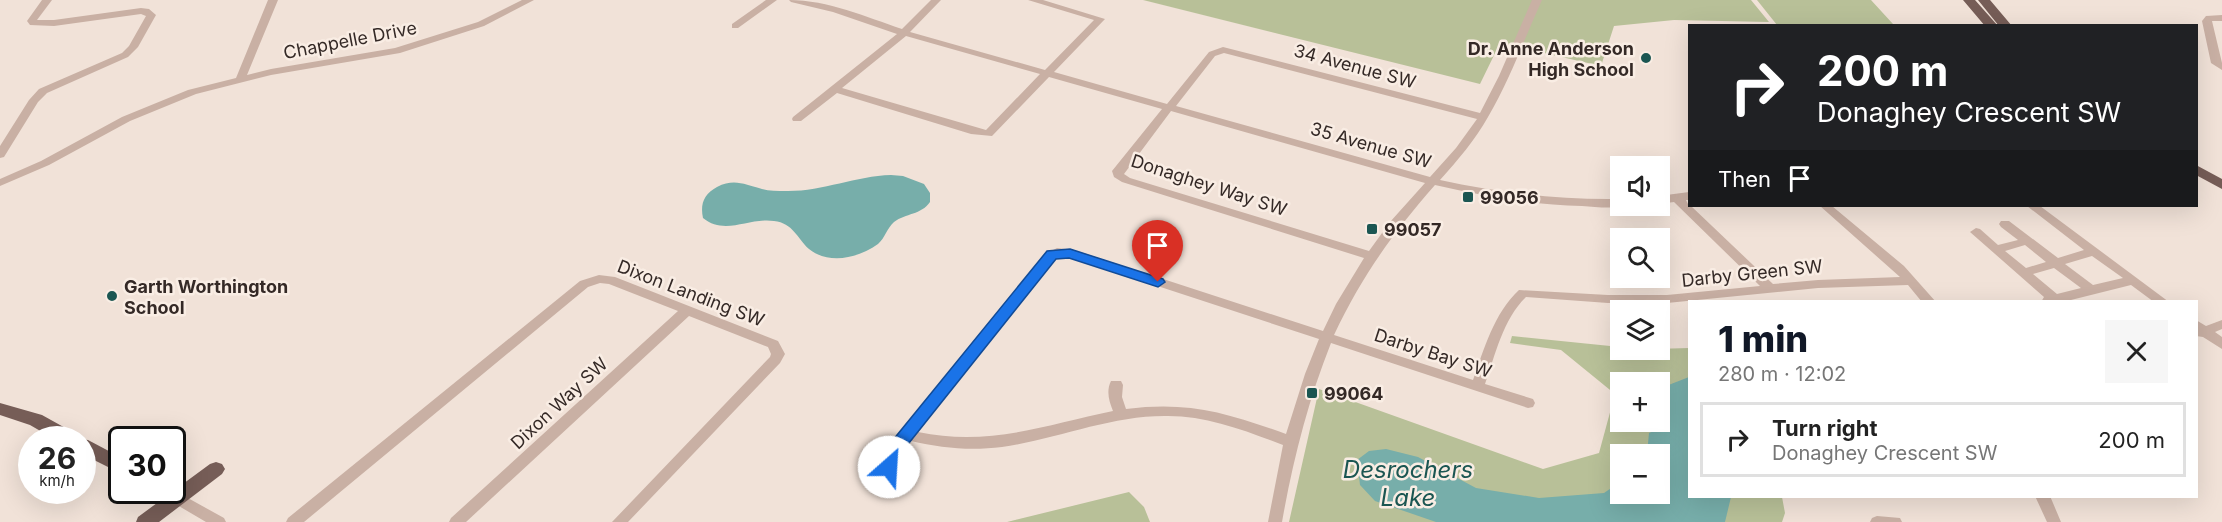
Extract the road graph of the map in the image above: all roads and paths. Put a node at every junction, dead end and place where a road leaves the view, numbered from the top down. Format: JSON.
{"nodes":[{"id":1,"x":46,"y":0,"type":"edge"},
{"id":2,"x":273,"y":0,"type":"edge"},
{"id":3,"x":529,"y":0,"type":"edge"},
{"id":4,"x":772,"y":0,"type":"edge"},
{"id":5,"x":794,"y":0,"type":"edge"},
{"id":6,"x":936,"y":0,"type":"edge"},
{"id":7,"x":1033,"y":0,"type":"edge"},
{"id":8,"x":1537,"y":0,"type":"edge"},
{"id":9,"x":1969,"y":0,"type":"edge"},
{"id":10,"x":1984,"y":0,"type":"edge"},
{"id":11,"x":2222,"y":18,"type":"edge"},
{"id":12,"x":1990,"y":24,"type":"edge"},
{"id":13,"x":2004,"y":24,"type":"edge"},
{"id":14,"x":735,"y":26,"type":"dead end"},
{"id":15,"x":904,"y":33,"type":"junction"},
{"id":16,"x":2222,"y":67,"type":"edge"},
{"id":17,"x":1048,"y":72,"type":"junction"},
{"id":18,"x":241,"y":78,"type":"junction"},
{"id":19,"x":836,"y":89,"type":"junction"},
{"id":20,"x":1169,"y":107,"type":"junction"},
{"id":21,"x":1483,"y":117,"type":"junction"},
{"id":22,"x":797,"y":118,"type":"dead end"},
{"id":23,"x":0,"y":155,"type":"edge"},
{"id":24,"x":2198,"y":159,"type":"edge"},
{"id":25,"x":2198,"y":170,"type":"edge"},
{"id":26,"x":2222,"y":174,"type":"edge"},
{"id":27,"x":1431,"y":181,"type":"junction"},
{"id":28,"x":0,"y":183,"type":"edge"},
{"id":29,"x":2222,"y":185,"type":"edge"},
{"id":30,"x":1610,"y":203,"type":"edge"},
{"id":31,"x":1693,"y":207,"type":"edge"},
{"id":32,"x":1827,"y":207,"type":"edge"},
{"id":33,"x":2034,"y":207,"type":"edge"},
{"id":34,"x":2005,"y":224,"type":"dead end"},
{"id":35,"x":1976,"y":232,"type":"dead end"},
{"id":36,"x":2027,"y":241,"type":"junction"},
{"id":37,"x":1996,"y":249,"type":"junction"},
{"id":38,"x":2094,"y":251,"type":"junction"},
{"id":39,"x":1371,"y":256,"type":"junction"},
{"id":40,"x":2056,"y":263,"type":"junction"},
{"id":41,"x":2024,"y":273,"type":"junction"},
{"id":42,"x":2133,"y":280,"type":"junction"},
{"id":43,"x":1911,"y":281,"type":"junction"},
{"id":44,"x":1771,"y":289,"type":"junction"},
{"id":45,"x":2091,"y":290,"type":"junction"},
{"id":46,"x":1928,"y":300,"type":"edge"},
{"id":47,"x":2050,"y":300,"type":"edge"},
{"id":48,"x":2160,"y":300,"type":"edge"},
{"id":49,"x":687,"y":310,"type":"junction"},
{"id":50,"x":2222,"y":324,"type":"edge"},
{"id":51,"x":2199,"y":330,"type":"edge"},
{"id":52,"x":2222,"y":331,"type":"edge"},
{"id":53,"x":1327,"y":338,"type":"junction"},
{"id":54,"x":2222,"y":344,"type":"edge"},
{"id":55,"x":1116,"y":386,"type":"dead end"},
{"id":56,"x":1477,"y":387,"type":"junction"},
{"id":57,"x":1528,"y":403,"type":"dead end"},
{"id":58,"x":0,"y":409,"type":"edge"},
{"id":59,"x":1121,"y":416,"type":"junction"},
{"id":60,"x":47,"y":426,"type":"edge"},
{"id":61,"x":908,"y":435,"type":"junction"},
{"id":62,"x":1289,"y":441,"type":"junction"},
{"id":63,"x":889,"y":467,"type":"dead end"},
{"id":64,"x":216,"y":468,"type":"dead end"},
{"id":65,"x":186,"y":485,"type":"edge"},
{"id":66,"x":2043,"y":498,"type":"edge"},
{"id":67,"x":186,"y":503,"type":"edge"},
{"id":68,"x":161,"y":504,"type":"edge"},
{"id":69,"x":145,"y":522,"type":"edge"},
{"id":70,"x":219,"y":522,"type":"edge"},
{"id":71,"x":293,"y":522,"type":"edge"},
{"id":72,"x":456,"y":522,"type":"edge"},
{"id":73,"x":619,"y":522,"type":"edge"},
{"id":74,"x":1275,"y":522,"type":"edge"},
{"id":75,"x":1877,"y":522,"type":"edge"},
{"id":76,"x":1895,"y":522,"type":"edge"},
{"id":77,"x":2054,"y":522,"type":"edge"}],
"edges":[{"from":1,"to":23,"type":"street"},
{"from":2,"to":18,"type":"street"},
{"from":3,"to":18,"type":"street","name":"Chappelle Drive"},
{"from":4,"to":14,"type":"street"},
{"from":5,"to":15,"type":"street","name":"35 Avenue SW"},
{"from":6,"to":15,"type":"street"},
{"from":7,"to":17,"type":"street"},
{"from":8,"to":21,"type":"street"},
{"from":9,"to":12,"type":"main road"},
{"from":10,"to":13,"type":"main road"},
{"from":11,"to":16,"type":"street"},
{"from":15,"to":17,"type":"street","name":"35 Avenue SW"},
{"from":15,"to":19,"type":"street"},
{"from":17,"to":19,"type":"street"},
{"from":17,"to":20,"type":"street","name":"35 Avenue SW"},
{"from":18,"to":28,"type":"street","name":"Chappelle Drive"},
{"from":19,"to":22,"type":"street"},
{"from":20,"to":21,"type":"street","name":"34 Avenue SW"},
{"from":20,"to":27,"type":"street","name":"35 Avenue SW"},
{"from":20,"to":39,"type":"street","name":"Donaghey Way SW"},
{"from":21,"to":27,"type":"street"},
{"from":24,"to":26,"type":"main road"},
{"from":25,"to":29,"type":"main road"},
{"from":27,"to":30,"type":"street","name":"35 Avenue SW"},
{"from":27,"to":39,"type":"street"},
{"from":31,"to":44,"type":"street"},
{"from":32,"to":43,"type":"street"},
{"from":33,"to":38,"type":"street"},
{"from":34,"to":36,"type":"street"},
{"from":35,"to":37,"type":"street"},
{"from":36,"to":37,"type":"street"},
{"from":36,"to":40,"type":"street"},
{"from":37,"to":41,"type":"street"},
{"from":38,"to":40,"type":"street"},
{"from":38,"to":42,"type":"street"},
{"from":39,"to":53,"type":"street"},
{"from":40,"to":41,"type":"street"},
{"from":40,"to":45,"type":"street"},
{"from":41,"to":47,"type":"street"},
{"from":42,"to":45,"type":"street"},
{"from":42,"to":48,"type":"street"},
{"from":43,"to":44,"type":"street","name":"Darby Green SW"},
{"from":43,"to":46,"type":"street"},
{"from":44,"to":56,"type":"street","name":"Darby Green SW"},
{"from":45,"to":47,"type":"street"},
{"from":49,"to":71,"type":"street","name":"Dixon Landing SW"},
{"from":49,"to":72,"type":"street","name":"Dixon Way SW"},
{"from":49,"to":73,"type":"street","name":"Dixon Landing SW"},
{"from":50,"to":51,"type":"street"},
{"from":51,"to":52,"type":"street"},
{"from":51,"to":54,"type":"street"},
{"from":53,"to":56,"type":"street","name":"Darby Bay SW"},
{"from":53,"to":61,"type":"street","name":"Darby Bay SW"},
{"from":53,"to":62,"type":"street"},
{"from":55,"to":59,"type":"street"},
{"from":56,"to":57,"type":"street","name":"Darby Bay SW"},
{"from":58,"to":60,"type":"main road"},
{"from":59,"to":61,"type":"street"},
{"from":59,"to":62,"type":"street"},
{"from":61,"to":63,"type":"street"},
{"from":62,"to":74,"type":"street"},
{"from":64,"to":65,"type":"main road"},
{"from":66,"to":77,"type":"street"},
{"from":67,"to":70,"type":"street"},
{"from":68,"to":69,"type":"main road"},
{"from":75,"to":76,"type":"street"}]}
